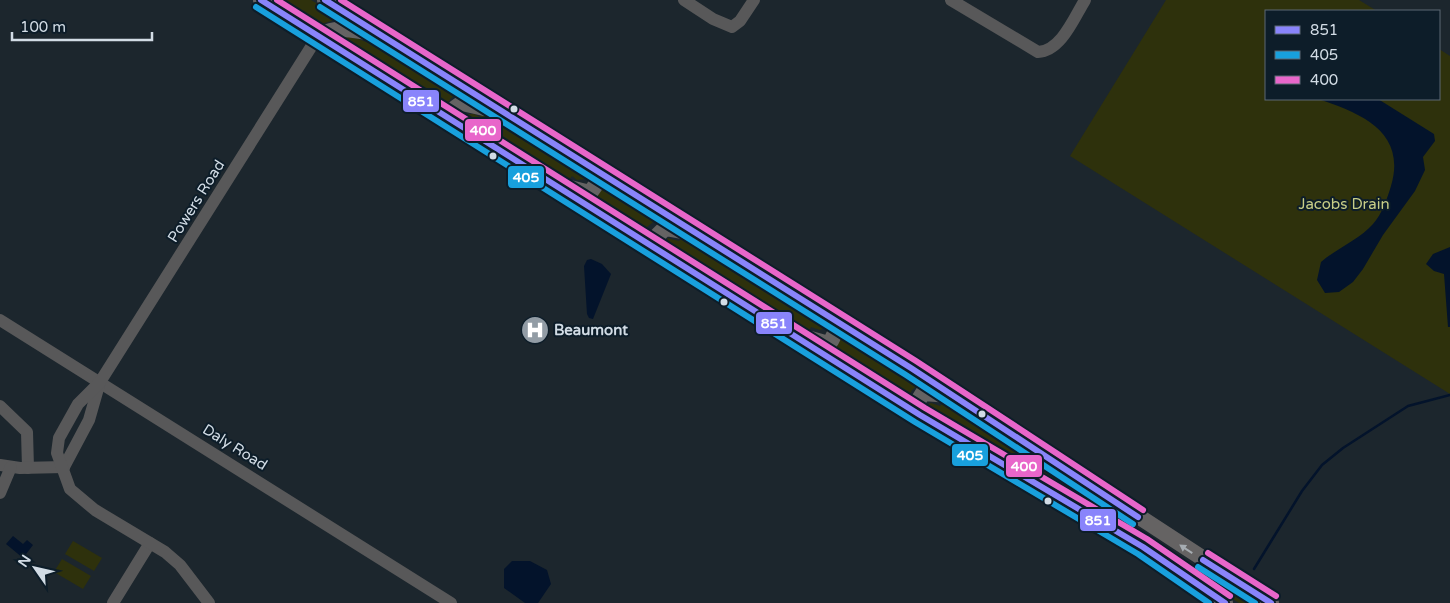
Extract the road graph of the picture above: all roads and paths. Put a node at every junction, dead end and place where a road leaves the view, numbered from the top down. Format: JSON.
{"nodes":[{"id":1,"x":261,"y":0,"type":"edge"},
{"id":2,"x":325,"y":0,"type":"edge"},
{"id":3,"x":684,"y":0,"type":"edge"},
{"id":4,"x":754,"y":0,"type":"edge"},
{"id":5,"x":951,"y":0,"type":"edge"},
{"id":6,"x":1085,"y":0,"type":"edge"},
{"id":7,"x":318,"y":36,"type":"junction"},
{"id":8,"x":380,"y":36,"type":"junction"},
{"id":9,"x":508,"y":116,"type":"junction"},
{"id":10,"x":454,"y":121,"type":"junction"},
{"id":11,"x":597,"y":172,"type":"junction"},
{"id":12,"x":548,"y":181,"type":"junction"},
{"id":13,"x":697,"y":234,"type":"junction"},
{"id":14,"x":654,"y":248,"type":"junction"},
{"id":15,"x":837,"y":319,"type":"junction"},
{"id":16,"x":0,"y":320,"type":"edge"},
{"id":17,"x":779,"y":326,"type":"junction"},
{"id":18,"x":100,"y":382,"type":"junction"},
{"id":19,"x":954,"y":396,"type":"junction"},
{"id":20,"x":0,"y":406,"type":"edge"},
{"id":21,"x":920,"y":415,"type":"junction"},
{"id":22,"x":62,"y":431,"type":"junction"},
{"id":23,"x":78,"y":439,"type":"junction"},
{"id":24,"x":5,"y":466,"type":"edge"},
{"id":25,"x":64,"y":466,"type":"junction"},
{"id":26,"x":28,"y":468,"type":"junction"},
{"id":27,"x":0,"y":493,"type":"edge"},
{"id":28,"x":1088,"y":515,"type":"junction"},
{"id":29,"x":1149,"y":525,"type":"junction"},
{"id":30,"x":150,"y":543,"type":"junction"},
{"id":31,"x":202,"y":600,"type":"edge"},
{"id":32,"x":113,"y":603,"type":"edge"},
{"id":33,"x":451,"y":603,"type":"edge"},
{"id":34,"x":1225,"y":603,"type":"edge"},
{"id":35,"x":1271,"y":603,"type":"edge"}],
"edges":[{"from":1,"to":7,"type":"main road"},
{"from":2,"to":8,"type":"main road"},
{"from":3,"to":4,"type":"street"},
{"from":5,"to":6,"type":"street"},
{"from":7,"to":8,"type":"main road"},
{"from":7,"to":10,"type":"main road"},
{"from":7,"to":18,"type":"street","name":"Powers Road"},
{"from":8,"to":9,"type":"main road"},
{"from":9,"to":10,"type":"main road"},
{"from":9,"to":11,"type":"main road"},
{"from":10,"to":12,"type":"main road"},
{"from":11,"to":12,"type":"main road"},
{"from":11,"to":13,"type":"main road"},
{"from":12,"to":14,"type":"main road"},
{"from":13,"to":14,"type":"main road"},
{"from":13,"to":15,"type":"main road"},
{"from":14,"to":17,"type":"main road"},
{"from":15,"to":17,"type":"main road"},
{"from":15,"to":19,"type":"main road"},
{"from":16,"to":18,"type":"street","name":"Daly Road"},
{"from":17,"to":21,"type":"main road"},
{"from":18,"to":22,"type":"street"},
{"from":18,"to":23,"type":"street"},
{"from":18,"to":33,"type":"street","name":"Daly Road"},
{"from":19,"to":21,"type":"main road"},
{"from":19,"to":29,"type":"main road"},
{"from":20,"to":26,"type":"street"},
{"from":21,"to":28,"type":"main road"},
{"from":22,"to":23,"type":"street"},
{"from":22,"to":25,"type":"street"},
{"from":23,"to":25,"type":"street"},
{"from":24,"to":26,"type":"street"},
{"from":24,"to":27,"type":"street"},
{"from":25,"to":26,"type":"street"},
{"from":25,"to":30,"type":"street"},
{"from":28,"to":29,"type":"main road"},
{"from":28,"to":34,"type":"main road"},
{"from":35,"to":29,"type":"main road","one_way":true},
{"from":30,"to":31,"type":"street"},
{"from":30,"to":32,"type":"street"}]}
